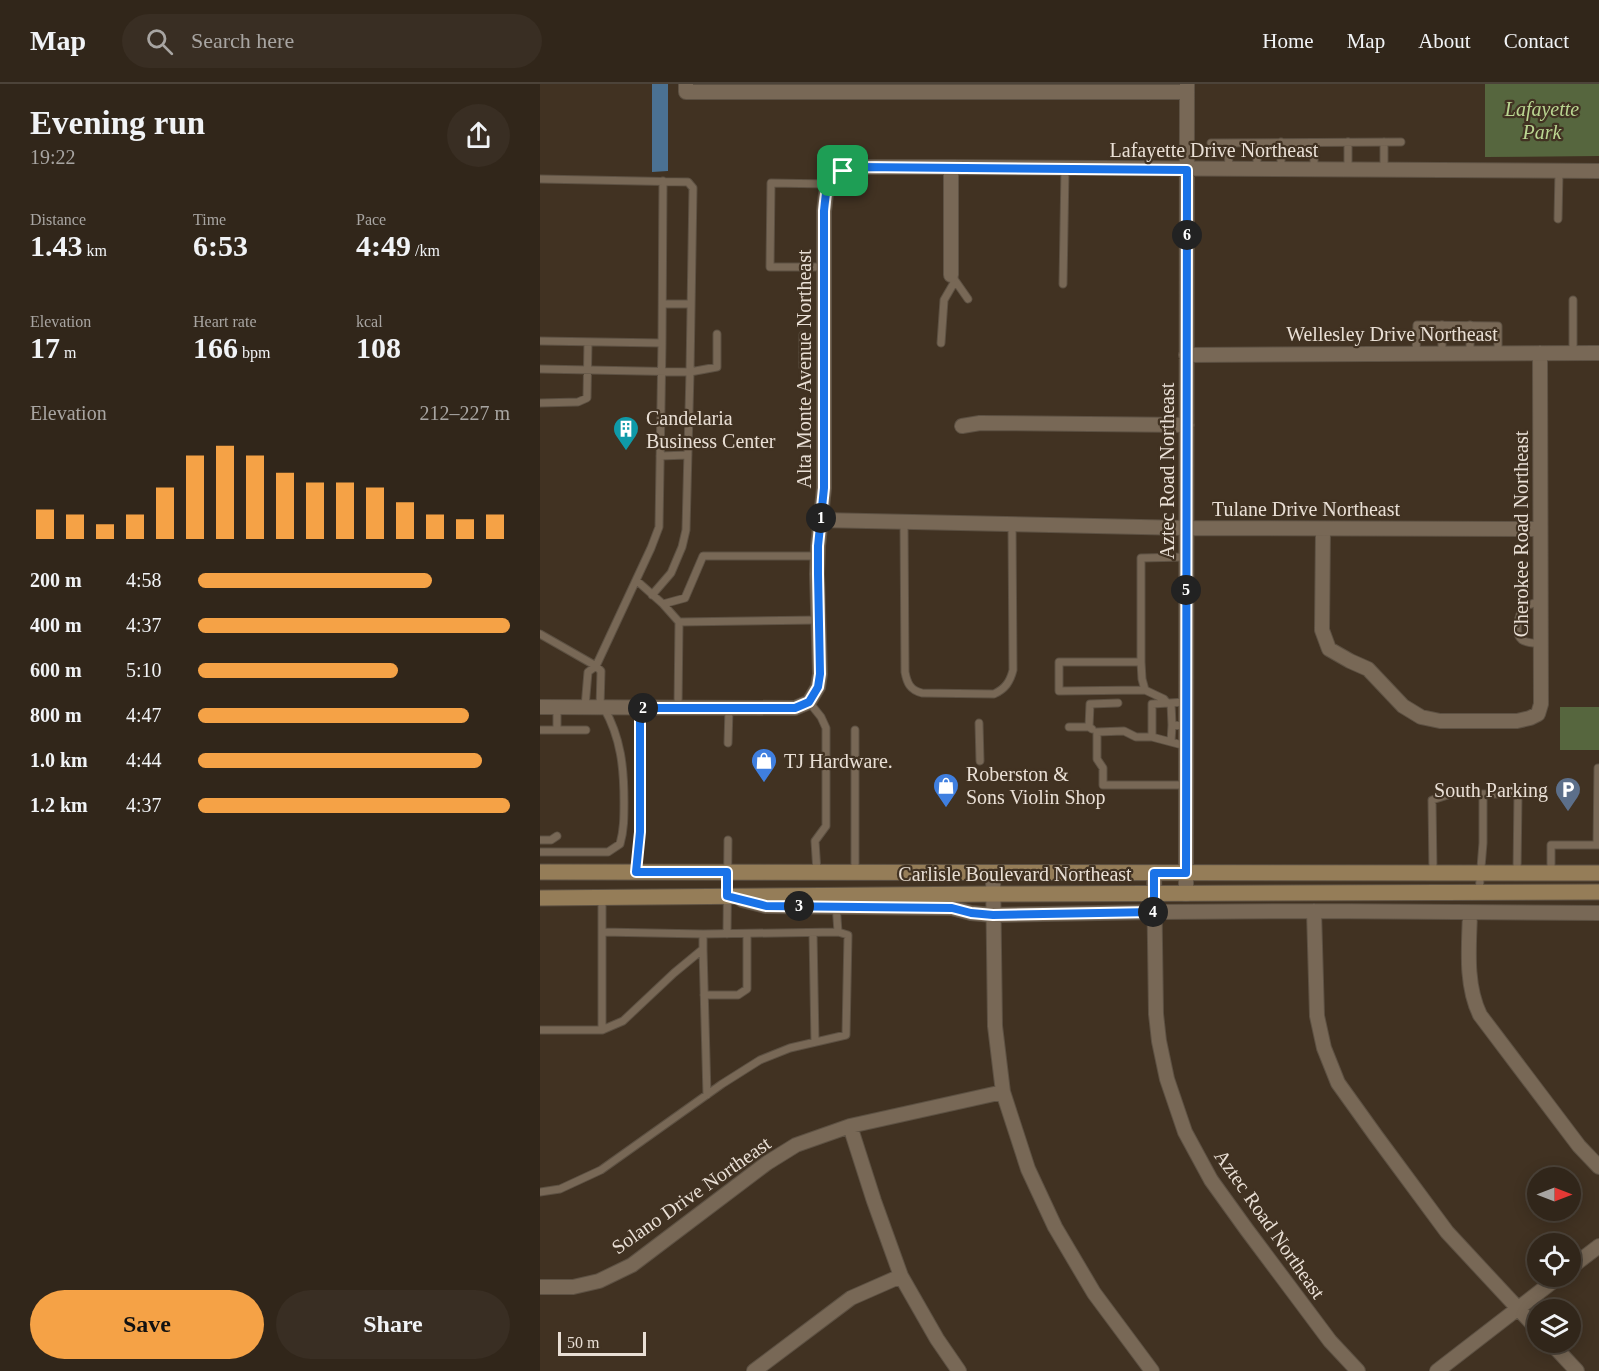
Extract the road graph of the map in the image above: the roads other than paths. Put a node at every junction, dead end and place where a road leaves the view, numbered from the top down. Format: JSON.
{"nodes":[{"id":1,"x":686,"y":84,"type":"edge"},
{"id":2,"x":1187,"y":88,"type":"edge"},
{"id":3,"x":1281,"y":142,"type":"junction"},
{"id":4,"x":1348,"y":142,"type":"junction"},
{"id":5,"x":1384,"y":142,"type":"junction"},
{"id":6,"x":1401,"y":142,"type":"dead end"},
{"id":7,"x":1211,"y":143,"type":"dead end"},
{"id":8,"x":1228,"y":143,"type":"junction"},
{"id":9,"x":1257,"y":143,"type":"junction"},
{"id":10,"x":1314,"y":143,"type":"junction"},
{"id":11,"x":951,"y":167,"type":"junction"},
{"id":12,"x":1065,"y":169,"type":"junction"},
{"id":13,"x":1187,"y":170,"type":"junction"},
{"id":14,"x":1228,"y":170,"type":"junction"},
{"id":15,"x":1257,"y":170,"type":"junction"},
{"id":16,"x":1281,"y":170,"type":"junction"},
{"id":17,"x":1314,"y":170,"type":"junction"},
{"id":18,"x":1348,"y":170,"type":"junction"},
{"id":19,"x":1384,"y":170,"type":"junction"},
{"id":20,"x":1559,"y":171,"type":"junction"},
{"id":21,"x":1599,"y":171,"type":"edge"},
{"id":22,"x":540,"y":179,"type":"edge"},
{"id":23,"x":663,"y":181,"type":"junction"},
{"id":24,"x":830,"y":181,"type":"junction"},
{"id":25,"x":1558,"y":219,"type":"dead end"},
{"id":26,"x":824,"y":267,"type":"junction"},
{"id":27,"x":953,"y":278,"type":"junction"},
{"id":28,"x":1063,"y":284,"type":"dead end"},
{"id":29,"x":968,"y":299,"type":"dead end"},
{"id":30,"x":1573,"y":300,"type":"dead end"},
{"id":31,"x":663,"y":304,"type":"junction"},
{"id":32,"x":691,"y":304,"type":"junction"},
{"id":33,"x":1442,"y":325,"type":"junction"},
{"id":34,"x":1470,"y":325,"type":"junction"},
{"id":35,"x":717,"y":334,"type":"dead end"},
{"id":36,"x":803,"y":335,"type":"dead end"},
{"id":37,"x":540,"y":341,"type":"edge"},
{"id":38,"x":588,"y":342,"type":"junction"},
{"id":39,"x":663,"y":343,"type":"junction"},
{"id":40,"x":941,"y":343,"type":"dead end"},
{"id":41,"x":1442,"y":353,"type":"junction"},
{"id":42,"x":1470,"y":353,"type":"junction"},
{"id":43,"x":1498,"y":353,"type":"junction"},
{"id":44,"x":1540,"y":353,"type":"junction"},
{"id":45,"x":1573,"y":353,"type":"junction"},
{"id":46,"x":1599,"y":353,"type":"edge"},
{"id":47,"x":1416,"y":354,"type":"junction"},
{"id":48,"x":1186,"y":355,"type":"junction"},
{"id":49,"x":803,"y":367,"type":"dead end"},
{"id":50,"x":540,"y":369,"type":"edge"},
{"id":51,"x":587,"y":370,"type":"junction"},
{"id":52,"x":662,"y":372,"type":"junction"},
{"id":53,"x":690,"y":372,"type":"junction"},
{"id":54,"x":540,"y":403,"type":"edge"},
{"id":55,"x":1187,"y":425,"type":"junction"},
{"id":56,"x":962,"y":426,"type":"dead end"},
{"id":57,"x":688,"y":455,"type":"junction"},
{"id":58,"x":660,"y":456,"type":"junction"},
{"id":59,"x":820,"y":520,"type":"junction"},
{"id":60,"x":904,"y":521,"type":"junction"},
{"id":61,"x":1012,"y":524,"type":"junction"},
{"id":62,"x":1186,"y":528,"type":"junction"},
{"id":63,"x":1323,"y":529,"type":"junction"},
{"id":64,"x":1540,"y":529,"type":"junction"},
{"id":65,"x":818,"y":556,"type":"junction"},
{"id":66,"x":1186,"y":556,"type":"junction"},
{"id":67,"x":636,"y":580,"type":"junction"},
{"id":68,"x":652,"y":595,"type":"junction"},
{"id":69,"x":1540,"y":601,"type":"junction"},
{"id":70,"x":663,"y":604,"type":"junction"},
{"id":71,"x":819,"y":620,"type":"junction"},
{"id":72,"x":679,"y":622,"type":"junction"},
{"id":73,"x":540,"y":634,"type":"edge"},
{"id":74,"x":1541,"y":644,"type":"junction"},
{"id":75,"x":1141,"y":662,"type":"junction"},
{"id":76,"x":596,"y":666,"type":"junction"},
{"id":77,"x":1145,"y":690,"type":"junction"},
{"id":78,"x":809,"y":702,"type":"junction"},
{"id":79,"x":1186,"y":702,"type":"junction"},
{"id":80,"x":1169,"y":703,"type":"junction"},
{"id":81,"x":1118,"y":704,"type":"dead end"},
{"id":82,"x":557,"y":706,"type":"junction"},
{"id":83,"x":540,"y":707,"type":"edge"},
{"id":84,"x":585,"y":707,"type":"junction"},
{"id":85,"x":602,"y":708,"type":"junction"},
{"id":86,"x":640,"y":708,"type":"junction"},
{"id":87,"x":678,"y":708,"type":"junction"},
{"id":88,"x":729,"y":708,"type":"junction"},
{"id":89,"x":980,"y":723,"type":"dead end"},
{"id":90,"x":1172,"y":725,"type":"junction"},
{"id":91,"x":1186,"y":726,"type":"junction"},
{"id":92,"x":1069,"y":727,"type":"dead end"},
{"id":93,"x":1089,"y":727,"type":"junction"},
{"id":94,"x":540,"y":730,"type":"edge"},
{"id":95,"x":557,"y":730,"type":"junction"},
{"id":96,"x":586,"y":730,"type":"dead end"},
{"id":97,"x":855,"y":730,"type":"dead end"},
{"id":98,"x":1097,"y":732,"type":"junction"},
{"id":99,"x":1152,"y":737,"type":"junction"},
{"id":100,"x":1171,"y":742,"type":"junction"},
{"id":101,"x":728,"y":743,"type":"dead end"},
{"id":102,"x":1186,"y":746,"type":"junction"},
{"id":103,"x":980,"y":760,"type":"dead end"},
{"id":104,"x":1598,"y":768,"type":"edge"},
{"id":105,"x":1186,"y":785,"type":"junction"},
{"id":106,"x":1483,"y":794,"type":"junction"},
{"id":107,"x":557,"y":836,"type":"dead end"},
{"id":108,"x":540,"y":840,"type":"edge"},
{"id":109,"x":728,"y":840,"type":"dead end"},
{"id":110,"x":1598,"y":845,"type":"edge"},
{"id":111,"x":540,"y":852,"type":"edge"},
{"id":112,"x":540,"y":872,"type":"edge"},
{"id":113,"x":636,"y":872,"type":"junction"},
{"id":114,"x":727,"y":872,"type":"junction"},
{"id":115,"x":817,"y":872,"type":"junction"},
{"id":116,"x":855,"y":872,"type":"junction"},
{"id":117,"x":993,"y":872,"type":"junction"},
{"id":118,"x":1154,"y":873,"type":"junction"},
{"id":119,"x":1186,"y":873,"type":"junction"},
{"id":120,"x":1433,"y":873,"type":"junction"},
{"id":121,"x":1481,"y":873,"type":"junction"},
{"id":122,"x":1517,"y":873,"type":"junction"},
{"id":123,"x":1551,"y":873,"type":"junction"},
{"id":124,"x":1599,"y":873,"type":"edge"},
{"id":125,"x":1479,"y":892,"type":"junction"},
{"id":126,"x":1599,"y":892,"type":"edge"},
{"id":127,"x":993,"y":894,"type":"junction"},
{"id":128,"x":1186,"y":894,"type":"junction"},
{"id":129,"x":1154,"y":895,"type":"junction"},
{"id":130,"x":727,"y":896,"type":"junction"},
{"id":131,"x":540,"y":898,"type":"edge"},
{"id":132,"x":602,"y":898,"type":"junction"},
{"id":133,"x":836,"y":901,"type":"junction"},
{"id":134,"x":1314,"y":911,"type":"junction"},
{"id":135,"x":1154,"y":912,"type":"junction"},
{"id":136,"x":1470,"y":913,"type":"junction"},
{"id":137,"x":1599,"y":913,"type":"edge"},
{"id":138,"x":993,"y":915,"type":"junction"},
{"id":139,"x":602,"y":932,"type":"junction"},
{"id":140,"x":837,"y":932,"type":"junction"},
{"id":141,"x":813,"y":933,"type":"junction"},
{"id":142,"x":703,"y":934,"type":"junction"},
{"id":143,"x":727,"y":934,"type":"junction"},
{"id":144,"x":747,"y":934,"type":"junction"},
{"id":145,"x":703,"y":949,"type":"junction"},
{"id":146,"x":704,"y":995,"type":"junction"},
{"id":147,"x":540,"y":1030,"type":"edge"},
{"id":148,"x":602,"y":1030,"type":"junction"},
{"id":149,"x":815,"y":1042,"type":"junction"},
{"id":150,"x":1003,"y":1092,"type":"junction"},
{"id":151,"x":707,"y":1095,"type":"junction"},
{"id":152,"x":850,"y":1126,"type":"junction"},
{"id":153,"x":1599,"y":1167,"type":"edge"},
{"id":154,"x":540,"y":1192,"type":"edge"},
{"id":155,"x":1599,"y":1246,"type":"edge"},
{"id":156,"x":1581,"y":1260,"type":"edge"},
{"id":157,"x":901,"y":1276,"type":"junction"},
{"id":158,"x":540,"y":1287,"type":"edge"},
{"id":159,"x":1545,"y":1287,"type":"edge"},
{"id":160,"x":1517,"y":1308,"type":"junction"},
{"id":161,"x":1527,"y":1318,"type":"edge"},
{"id":162,"x":1560,"y":1353,"type":"edge"},
{"id":163,"x":754,"y":1371,"type":"edge"},
{"id":164,"x":959,"y":1371,"type":"edge"},
{"id":165,"x":1152,"y":1371,"type":"edge"},
{"id":166,"x":1358,"y":1371,"type":"edge"},
{"id":167,"x":1437,"y":1371,"type":"edge"},
{"id":168,"x":1577,"y":1371,"type":"edge"}],
"edges":[{"from":1,"to":2,"type":"street"},
{"from":2,"to":13,"type":"street","name":"Aztec Road Northeast"},
{"from":3,"to":9,"type":"lane"},
{"from":3,"to":10,"type":"lane"},
{"from":3,"to":16,"type":"lane"},
{"from":4,"to":5,"type":"lane"},
{"from":4,"to":10,"type":"lane"},
{"from":4,"to":18,"type":"lane"},
{"from":5,"to":6,"type":"lane"},
{"from":5,"to":19,"type":"lane"},
{"from":7,"to":8,"type":"lane"},
{"from":8,"to":9,"type":"lane"},
{"from":8,"to":14,"type":"lane"},
{"from":9,"to":15,"type":"lane"},
{"from":10,"to":17,"type":"lane"},
{"from":11,"to":12,"type":"street","name":"Lafayette Drive Northeast"},
{"from":11,"to":24,"type":"street","name":"Lafayette Drive Northeast"},
{"from":11,"to":27,"type":"street"},
{"from":12,"to":13,"type":"street","name":"Lafayette Drive Northeast"},
{"from":12,"to":28,"type":"lane"},
{"from":13,"to":14,"type":"street","name":"Lafayette Drive Northeast"},
{"from":13,"to":48,"type":"street","name":"Aztec Road Northeast"},
{"from":14,"to":15,"type":"street","name":"Lafayette Drive Northeast"},
{"from":15,"to":16,"type":"street","name":"Lafayette Drive Northeast"},
{"from":16,"to":17,"type":"street","name":"Lafayette Drive Northeast"},
{"from":17,"to":18,"type":"street","name":"Lafayette Drive Northeast"},
{"from":18,"to":19,"type":"street","name":"Lafayette Drive Northeast"},
{"from":19,"to":20,"type":"street","name":"Lafayette Drive Northeast"},
{"from":20,"to":21,"type":"street","name":"Lafayette Drive Northeast"},
{"from":20,"to":25,"type":"lane"},
{"from":22,"to":23,"type":"lane"},
{"from":23,"to":31,"type":"lane"},
{"from":23,"to":32,"type":"lane"},
{"from":24,"to":26,"type":"street","name":"Alta Monte Avenue Northeast"},
{"from":24,"to":26,"type":"lane"},
{"from":26,"to":59,"type":"street","name":"Alta Monte Avenue Northeast"},
{"from":27,"to":29,"type":"lane"},
{"from":27,"to":40,"type":"lane"},
{"from":30,"to":45,"type":"lane"},
{"from":31,"to":32,"type":"lane"},
{"from":31,"to":39,"type":"lane"},
{"from":32,"to":53,"type":"lane"},
{"from":33,"to":34,"type":"lane"},
{"from":33,"to":41,"type":"lane"},
{"from":33,"to":47,"type":"lane"},
{"from":34,"to":42,"type":"lane"},
{"from":34,"to":43,"type":"lane"},
{"from":35,"to":53,"type":"lane"},
{"from":36,"to":49,"type":"lane"},
{"from":37,"to":38,"type":"lane"},
{"from":38,"to":39,"type":"lane"},
{"from":38,"to":51,"type":"lane"},
{"from":39,"to":52,"type":"lane"},
{"from":41,"to":42,"type":"street","name":"Wellesley Drive Northeast"},
{"from":41,"to":47,"type":"street","name":"Wellesley Drive Northeast"},
{"from":42,"to":43,"type":"street","name":"Wellesley Drive Northeast"},
{"from":43,"to":44,"type":"street","name":"Wellesley Drive Northeast"},
{"from":44,"to":45,"type":"street","name":"Wellesley Drive Northeast"},
{"from":44,"to":64,"type":"street","name":"Cherokee Road Northeast"},
{"from":45,"to":46,"type":"street","name":"Wellesley Drive Northeast"},
{"from":47,"to":48,"type":"street","name":"Wellesley Drive Northeast"},
{"from":48,"to":55,"type":"street","name":"Aztec Road Northeast"},
{"from":50,"to":51,"type":"lane"},
{"from":51,"to":52,"type":"lane"},
{"from":51,"to":54,"type":"lane"},
{"from":52,"to":53,"type":"lane"},
{"from":52,"to":58,"type":"lane"},
{"from":53,"to":57,"type":"lane"},
{"from":55,"to":56,"type":"street"},
{"from":55,"to":62,"type":"street","name":"Aztec Road Northeast"},
{"from":57,"to":58,"type":"lane"},
{"from":57,"to":68,"type":"lane"},
{"from":58,"to":67,"type":"lane"},
{"from":59,"to":60,"type":"street","name":"Tulane Drive Northeast"},
{"from":59,"to":65,"type":"street","name":"Alta Monte Avenue Northeast"},
{"from":60,"to":61,"type":"street","name":"Tulane Drive Northeast"},
{"from":60,"to":61,"type":"lane"},
{"from":61,"to":62,"type":"street","name":"Tulane Drive Northeast"},
{"from":62,"to":63,"type":"street","name":"Tulane Drive Northeast"},
{"from":62,"to":66,"type":"street","name":"Aztec Road Northeast"},
{"from":63,"to":64,"type":"street","name":"Tulane Drive Northeast"},
{"from":63,"to":74,"type":"street","name":"Cherokee Road Northeast"},
{"from":64,"to":69,"type":"street","name":"Cherokee Road Northeast"},
{"from":65,"to":70,"type":"lane"},
{"from":65,"to":71,"type":"street","name":"Alta Monte Avenue Northeast"},
{"from":66,"to":75,"type":"lane"},
{"from":66,"to":79,"type":"street","name":"Aztec Road Northeast"},
{"from":67,"to":68,"type":"lane"},
{"from":67,"to":76,"type":"lane"},
{"from":68,"to":70,"type":"lane"},
{"from":69,"to":74,"type":"street","name":"Cherokee Road Northeast"},
{"from":69,"to":74,"type":"lane"},
{"from":70,"to":72,"type":"lane"},
{"from":71,"to":72,"type":"lane"},
{"from":71,"to":78,"type":"street","name":"Alta Monte Avenue Northeast"},
{"from":72,"to":87,"type":"lane"},
{"from":73,"to":76,"type":"lane"},
{"from":75,"to":77,"type":"lane"},
{"from":75,"to":77,"type":"lane"},
{"from":76,"to":84,"type":"lane"},
{"from":76,"to":85,"type":"lane"},
{"from":77,"to":80,"type":"lane"},
{"from":78,"to":88,"type":"street"},
{"from":78,"to":115,"type":"lane"},
{"from":79,"to":80,"type":"lane"},
{"from":79,"to":91,"type":"street","name":"Aztec Road Northeast"},
{"from":80,"to":90,"type":"lane"},
{"from":80,"to":99,"type":"lane"},
{"from":81,"to":93,"type":"lane"},
{"from":82,"to":83,"type":"street"},
{"from":82,"to":84,"type":"street"},
{"from":82,"to":95,"type":"lane"},
{"from":84,"to":85,"type":"street"},
{"from":85,"to":86,"type":"street"},
{"from":85,"to":111,"type":"lane"},
{"from":86,"to":87,"type":"street"},
{"from":86,"to":113,"type":"lane"},
{"from":87,"to":88,"type":"street"},
{"from":88,"to":101,"type":"lane"},
{"from":89,"to":103,"type":"lane"},
{"from":90,"to":91,"type":"lane"},
{"from":90,"to":100,"type":"lane"},
{"from":91,"to":102,"type":"street","name":"Aztec Road Northeast"},
{"from":92,"to":93,"type":"lane"},
{"from":93,"to":98,"type":"lane"},
{"from":94,"to":95,"type":"lane"},
{"from":95,"to":96,"type":"lane"},
{"from":97,"to":116,"type":"lane"},
{"from":98,"to":99,"type":"lane"},
{"from":98,"to":105,"type":"lane"},
{"from":99,"to":100,"type":"lane"},
{"from":100,"to":102,"type":"lane"},
{"from":102,"to":105,"type":"street","name":"Aztec Road Northeast"},
{"from":104,"to":110,"type":"lane"},
{"from":105,"to":119,"type":"street","name":"Aztec Road Northeast"},
{"from":106,"to":120,"type":"lane"},
{"from":106,"to":121,"type":"lane"},
{"from":106,"to":122,"type":"lane"},
{"from":107,"to":108,"type":"lane"},
{"from":109,"to":114,"type":"lane"},
{"from":110,"to":123,"type":"lane"},
{"from":112,"to":113,"type":"main road","name":"Carlisle Boulevard Northeast"},
{"from":113,"to":114,"type":"main road","name":"Carlisle Boulevard Northeast"},
{"from":114,"to":115,"type":"main road","name":"Carlisle Boulevard Northeast"},
{"from":114,"to":130,"type":"lane"},
{"from":115,"to":116,"type":"main road","name":"Carlisle Boulevard Northeast"},
{"from":116,"to":117,"type":"main road","name":"Carlisle Boulevard Northeast"},
{"from":117,"to":118,"type":"main road","name":"Carlisle Boulevard Northeast"},
{"from":117,"to":127,"type":"street"},
{"from":118,"to":119,"type":"main road","name":"Carlisle Boulevard Northeast"},
{"from":118,"to":129,"type":"street","name":"Aztec Road Northeast"},
{"from":119,"to":120,"type":"main road","name":"Carlisle Boulevard Northeast"},
{"from":119,"to":128,"type":"street","name":"Aztec Road Northeast"},
{"from":120,"to":121,"type":"main road","name":"Carlisle Boulevard Northeast"},
{"from":121,"to":122,"type":"main road","name":"Carlisle Boulevard Northeast"},
{"from":121,"to":125,"type":"lane"},
{"from":122,"to":123,"type":"main road","name":"Carlisle Boulevard Northeast"},
{"from":123,"to":124,"type":"main road","name":"Carlisle Boulevard Northeast"},
{"from":125,"to":126,"type":"main road","name":"Carlisle Boulevard Northeast"},
{"from":125,"to":128,"type":"main road","name":"Carlisle Boulevard Northeast"},
{"from":127,"to":129,"type":"main road","name":"Carlisle Boulevard Northeast"},
{"from":127,"to":133,"type":"main road","name":"Carlisle Boulevard Northeast"},
{"from":127,"to":138,"type":"street"},
{"from":128,"to":129,"type":"main road","name":"Carlisle Boulevard Northeast"},
{"from":129,"to":135,"type":"street","name":"Aztec Road Northeast"},
{"from":130,"to":132,"type":"main road","name":"Carlisle Boulevard Northeast"},
{"from":130,"to":133,"type":"main road","name":"Carlisle Boulevard Northeast"},
{"from":130,"to":143,"type":"lane"},
{"from":131,"to":132,"type":"main road","name":"Carlisle Boulevard Northeast"},
{"from":132,"to":139,"type":"lane"},
{"from":133,"to":138,"type":"street"},
{"from":133,"to":140,"type":"lane"},
{"from":134,"to":135,"type":"street"},
{"from":134,"to":136,"type":"street"},
{"from":134,"to":160,"type":"street"},
{"from":135,"to":138,"type":"street"},
{"from":135,"to":166,"type":"street","name":"Aztec Road Northeast"},
{"from":136,"to":137,"type":"street"},
{"from":136,"to":153,"type":"street"},
{"from":138,"to":150,"type":"street"},
{"from":139,"to":142,"type":"lane"},
{"from":139,"to":148,"type":"lane"},
{"from":140,"to":141,"type":"lane"},
{"from":140,"to":149,"type":"lane"},
{"from":141,"to":144,"type":"lane"},
{"from":141,"to":149,"type":"lane"},
{"from":142,"to":143,"type":"lane"},
{"from":142,"to":145,"type":"lane"},
{"from":143,"to":144,"type":"lane"},
{"from":144,"to":146,"type":"lane"},
{"from":145,"to":146,"type":"lane"},
{"from":145,"to":148,"type":"lane"},
{"from":146,"to":151,"type":"lane"},
{"from":147,"to":148,"type":"lane"},
{"from":149,"to":151,"type":"lane"},
{"from":150,"to":152,"type":"street","name":"Solano Drive Northeast"},
{"from":150,"to":165,"type":"street"},
{"from":151,"to":154,"type":"lane"},
{"from":152,"to":157,"type":"street"},
{"from":152,"to":158,"type":"street","name":"Solano Drive Northeast"},
{"from":155,"to":156,"type":"street"},
{"from":157,"to":163,"type":"street"},
{"from":157,"to":164,"type":"street"},
{"from":159,"to":160,"type":"street"},
{"from":160,"to":161,"type":"street"},
{"from":160,"to":167,"type":"street"},
{"from":162,"to":168,"type":"street"}]}
